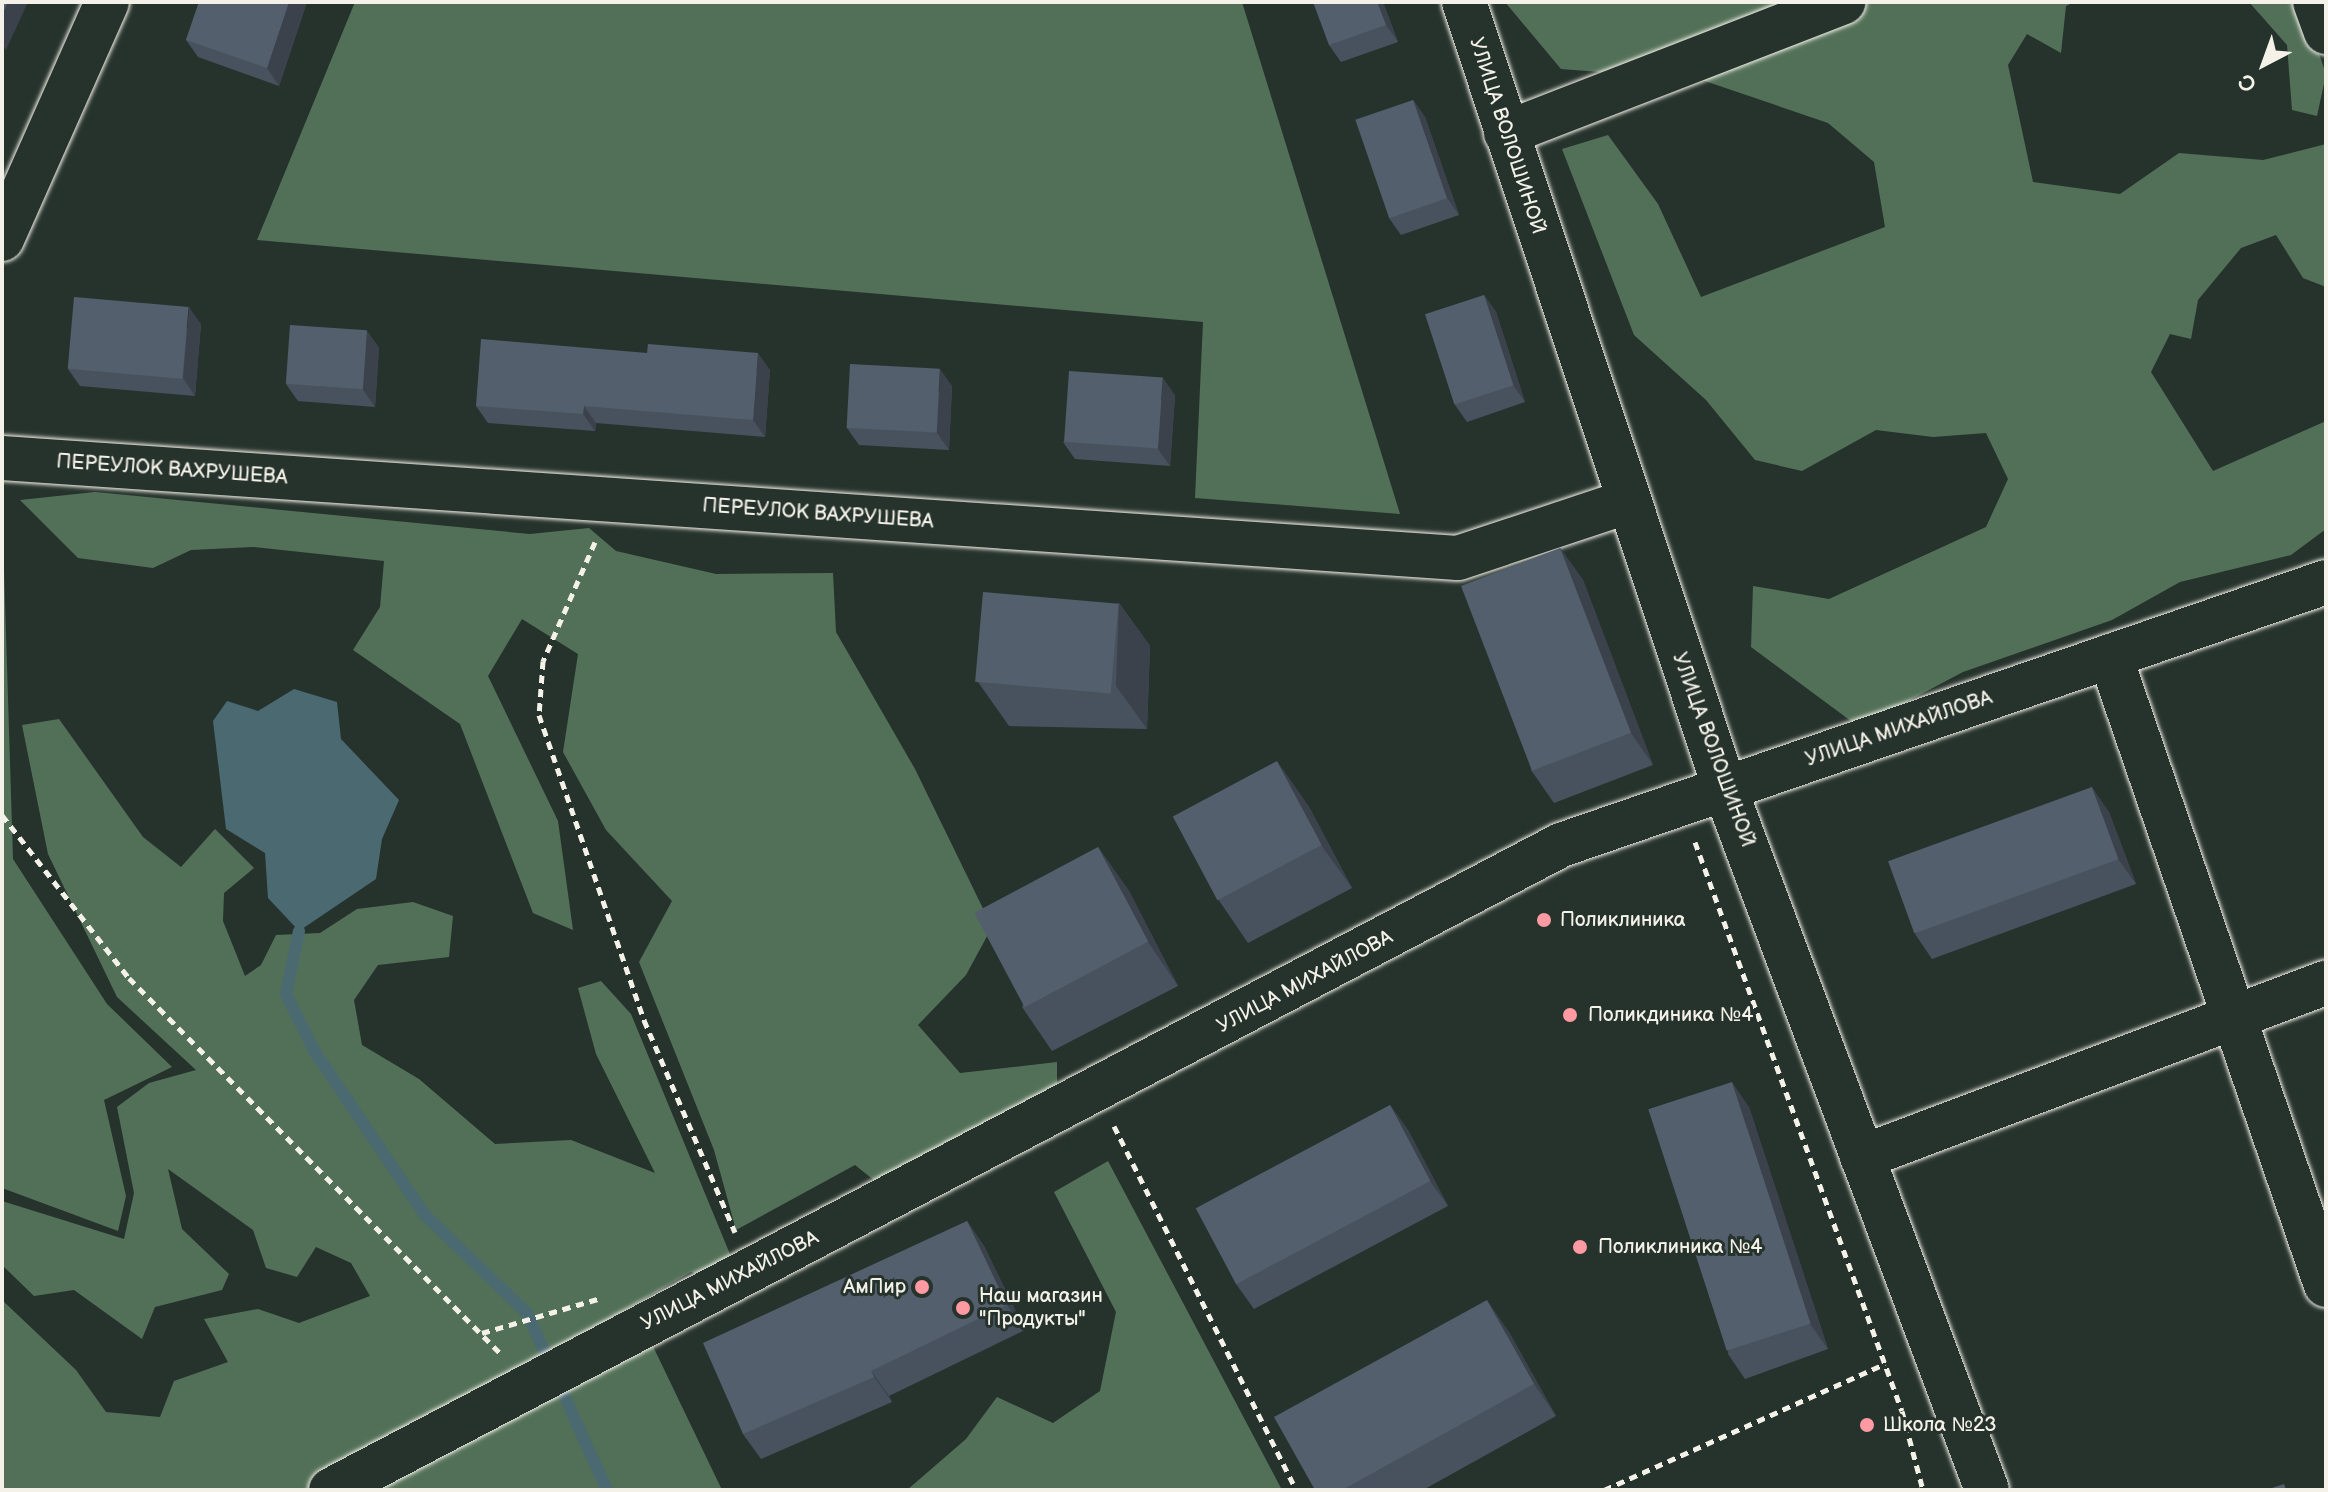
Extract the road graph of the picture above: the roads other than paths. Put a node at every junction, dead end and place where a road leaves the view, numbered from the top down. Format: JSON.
{"nodes":[{"id":1,"x":107,"y":2,"type":"edge"},
{"id":2,"x":1464,"y":2,"type":"edge"},
{"id":3,"x":1844,"y":2,"type":"edge"},
{"id":4,"x":2315,"y":2,"type":"edge"},
{"id":5,"x":2326,"y":32,"type":"edge"},
{"id":6,"x":1506,"y":133,"type":"junction"},
{"id":7,"x":2,"y":239,"type":"edge"},
{"id":8,"x":2,"y":458,"type":"edge"},
{"id":9,"x":1626,"y":502,"type":"junction"},
{"id":10,"x":2326,"y":582,"type":"edge"},
{"id":11,"x":2110,"y":656,"type":"junction"},
{"id":12,"x":1725,"y":789,"type":"junction"},
{"id":13,"x":2326,"y":983,"type":"edge"},
{"id":14,"x":2234,"y":1018,"type":"junction"},
{"id":15,"x":1862,"y":1157,"type":"junction"},
{"id":16,"x":2326,"y":1285,"type":"edge"},
{"id":17,"x":331,"y":1490,"type":"edge"},
{"id":18,"x":1987,"y":1490,"type":"edge"}],
"edges":[{"from":1,"to":7,"type":"street"},
{"from":2,"to":6,"type":"street","name":"УЛИЦА ВОЛОШИНОЙ"},
{"from":3,"to":6,"type":"street"},
{"from":4,"to":5,"type":"street"},
{"from":6,"to":9,"type":"street","name":"УЛИЦА ВОЛОШИНОЙ"},
{"from":8,"to":9,"type":"street","name":"ПЕРЕУЛОК ВАХРУШЕВА"},
{"from":9,"to":12,"type":"street","name":"УЛИЦА ВОЛОШИНОЙ"},
{"from":10,"to":11,"type":"street","name":"УЛИЦА МИХАЙЛОВА"},
{"from":11,"to":12,"type":"street","name":"УЛИЦА МИХАЙЛОВА"},
{"from":11,"to":14,"type":"street"},
{"from":12,"to":15,"type":"street","name":"УЛИЦА ВОЛОШИНОЙ"},
{"from":12,"to":17,"type":"street","name":"УЛИЦА МИХАЙЛОВА"},
{"from":13,"to":14,"type":"street"},
{"from":14,"to":15,"type":"street"},
{"from":14,"to":16,"type":"street"},
{"from":15,"to":18,"type":"street","name":"УЛИЦА ВОЛОШИНОЙ"}]}
